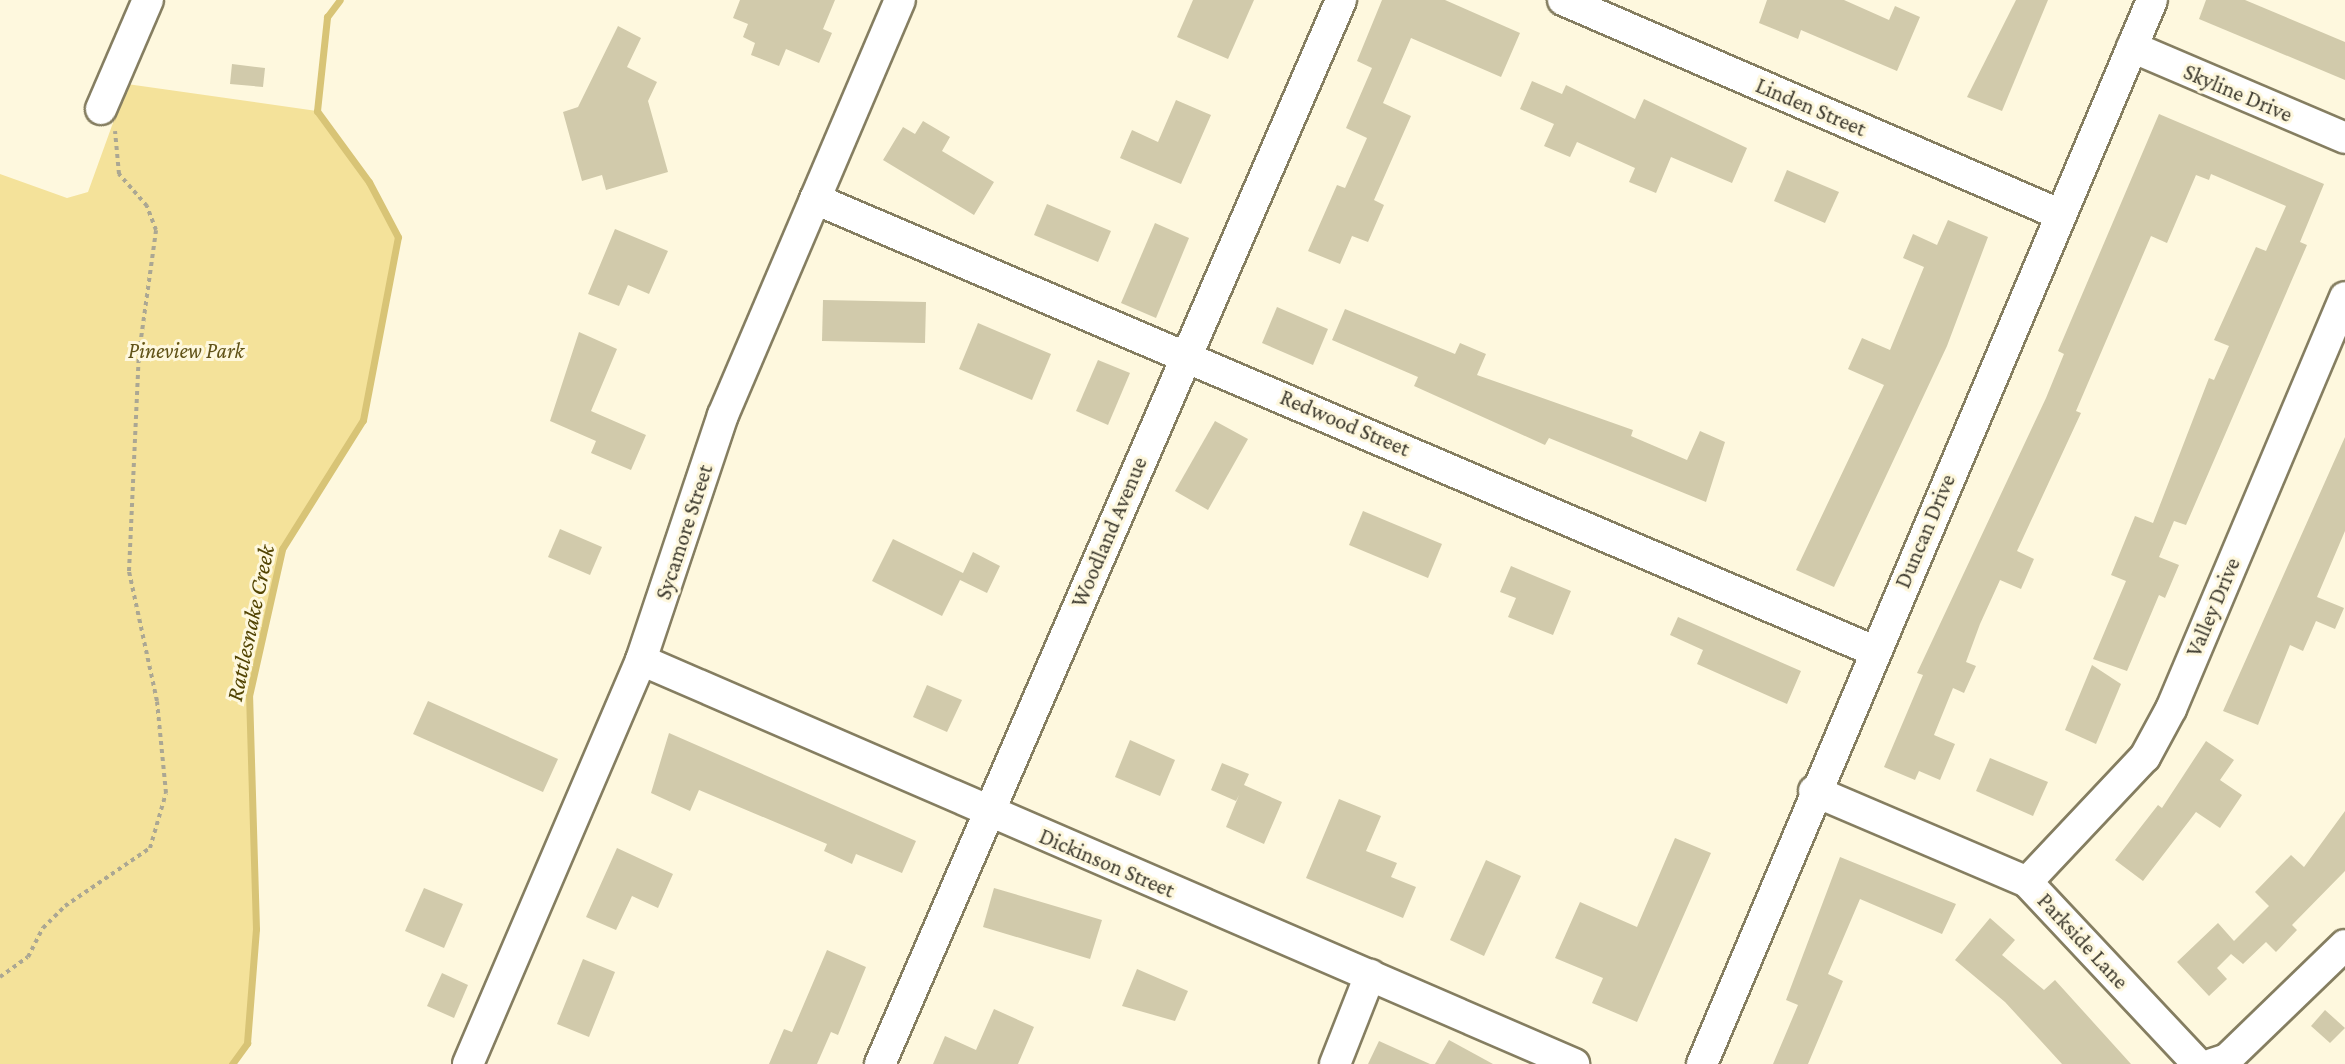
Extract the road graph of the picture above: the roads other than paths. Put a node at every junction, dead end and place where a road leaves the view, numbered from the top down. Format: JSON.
{"nodes":[{"id":1,"x":148,"y":0,"type":"edge"},
{"id":2,"x":900,"y":0,"type":"edge"},
{"id":3,"x":1341,"y":0,"type":"edge"},
{"id":4,"x":1563,"y":0,"type":"edge"},
{"id":5,"x":2152,"y":0,"type":"edge"},
{"id":6,"x":2132,"y":47,"type":"junction"},
{"id":7,"x":101,"y":109,"type":"road end"},
{"id":8,"x":2345,"y":138,"type":"edge"},
{"id":9,"x":815,"y":199,"type":"junction"},
{"id":10,"x":2059,"y":214,"type":"junction"},
{"id":11,"x":2345,"y":297,"type":"edge"},
{"id":12,"x":1186,"y":355,"type":"junction"},
{"id":13,"x":1874,"y":651,"type":"junction"},
{"id":14,"x":641,"y":660,"type":"junction"},
{"id":15,"x":1814,"y":791,"type":"junction"},
{"id":16,"x":988,"y":812,"type":"junction"},
{"id":17,"x":2027,"y":882,"type":"junction"},
{"id":18,"x":2345,"y":945,"type":"edge"},
{"id":19,"x":1370,"y":975,"type":"junction"},
{"id":20,"x":468,"y":1064,"type":"edge"},
{"id":21,"x":880,"y":1064,"type":"edge"},
{"id":22,"x":1335,"y":1064,"type":"edge"},
{"id":23,"x":1574,"y":1064,"type":"edge"},
{"id":24,"x":1702,"y":1064,"type":"edge"},
{"id":25,"x":2198,"y":1064,"type":"edge"},
{"id":26,"x":2212,"y":1064,"type":"edge"}],
"edges":[{"from":1,"to":7,"type":"street"},
{"from":2,"to":9,"type":"street","name":"Sycamore Street"},
{"from":3,"to":12,"type":"street","name":"Woodland Avenue"},
{"from":4,"to":10,"type":"street","name":"Linden Street"},
{"from":5,"to":6,"type":"street","name":"Duncan Drive"},
{"from":6,"to":8,"type":"street","name":"Skyline Drive"},
{"from":6,"to":10,"type":"street","name":"Duncan Drive"},
{"from":9,"to":12,"type":"street","name":"Redwood Street"},
{"from":9,"to":14,"type":"street","name":"Sycamore Street"},
{"from":10,"to":13,"type":"street","name":"Duncan Drive"},
{"from":11,"to":17,"type":"street","name":"Valley Drive"},
{"from":12,"to":13,"type":"street","name":"Redwood Street"},
{"from":12,"to":16,"type":"street","name":"Woodland Avenue"},
{"from":13,"to":15,"type":"street","name":"Duncan Drive"},
{"from":14,"to":16,"type":"street","name":"Dickinson Street"},
{"from":14,"to":20,"type":"street","name":"Sycamore Street"},
{"from":15,"to":17,"type":"street","name":"Parkside Lane"},
{"from":15,"to":24,"type":"street","name":"Duncan Drive"},
{"from":16,"to":19,"type":"street","name":"Dickinson Street"},
{"from":16,"to":21,"type":"street","name":"Woodland Avenue"},
{"from":17,"to":25,"type":"street","name":"Parkside Lane"},
{"from":18,"to":26,"type":"street"},
{"from":19,"to":22,"type":"street"},
{"from":19,"to":23,"type":"street","name":"Dickinson Street"}]}
